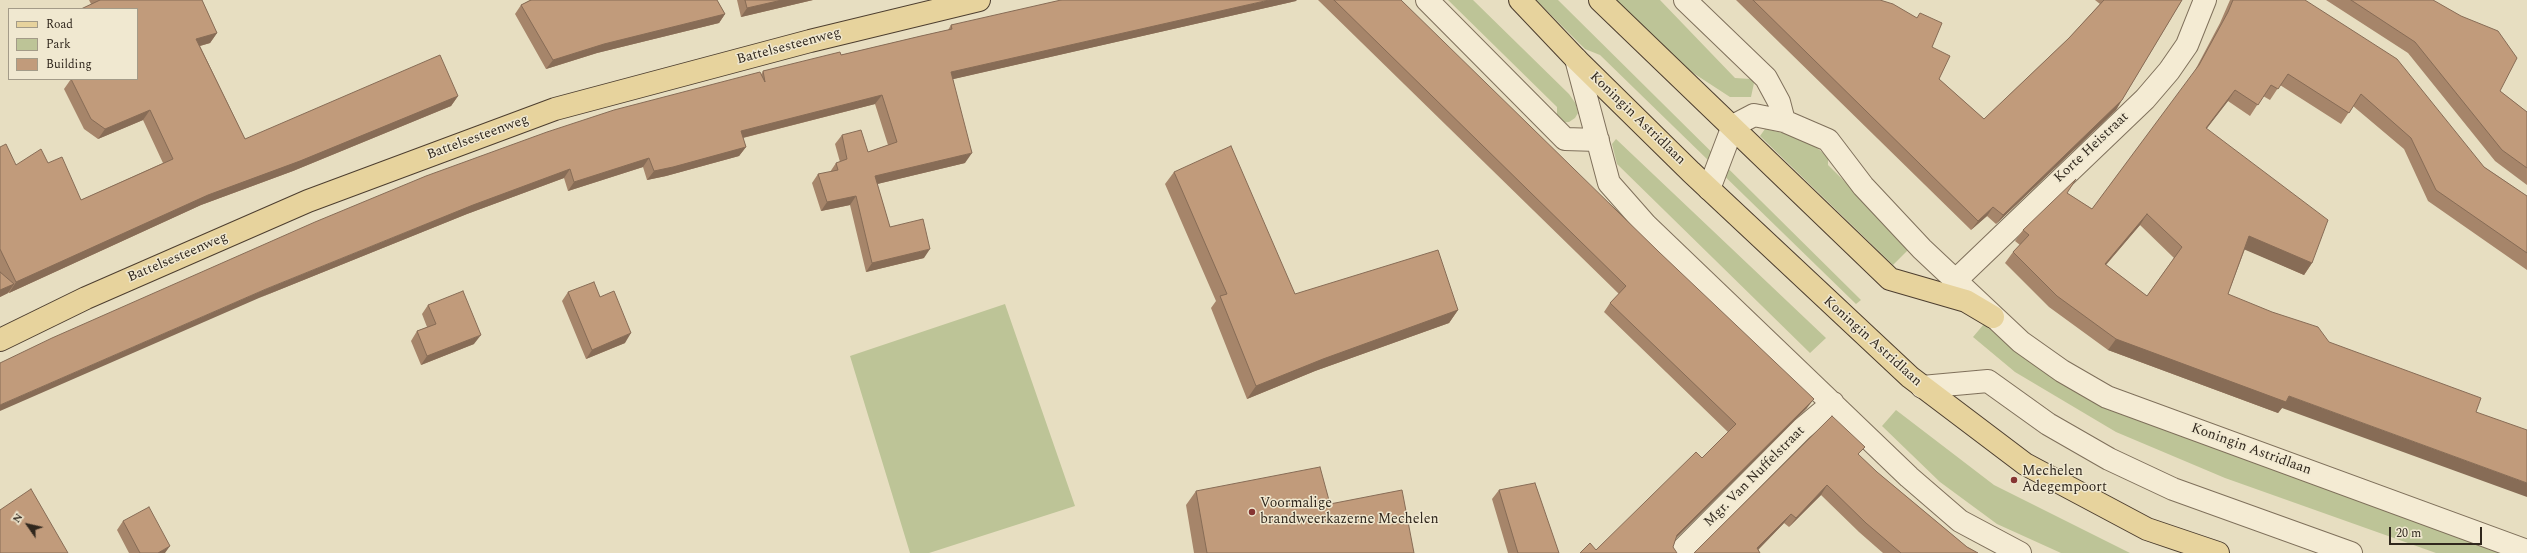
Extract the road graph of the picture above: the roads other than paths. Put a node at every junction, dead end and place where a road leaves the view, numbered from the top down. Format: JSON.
{"nodes":[{"id":1,"x":979,"y":0,"type":"edge"},
{"id":2,"x":1428,"y":0,"type":"edge"},
{"id":3,"x":1520,"y":0,"type":"edge"},
{"id":4,"x":1600,"y":0,"type":"edge"},
{"id":5,"x":1685,"y":0,"type":"edge"},
{"id":6,"x":2205,"y":0,"type":"edge"},
{"id":7,"x":1576,"y":60,"type":"junction"},
{"id":8,"x":1784,"y":121,"type":"junction"},
{"id":9,"x":1733,"y":126,"type":"junction"},
{"id":10,"x":1598,"y":140,"type":"junction"},
{"id":11,"x":1709,"y":189,"type":"junction"},
{"id":12,"x":1956,"y":280,"type":"junction"},
{"id":13,"x":1993,"y":317,"type":"junction"},
{"id":14,"x":0,"y":340,"type":"edge"},
{"id":15,"x":1922,"y":387,"type":"junction"},
{"id":16,"x":1833,"y":403,"type":"junction"},
{"id":17,"x":2527,"y":550,"type":"edge"},
{"id":18,"x":1679,"y":553,"type":"edge"},
{"id":19,"x":2020,"y":553,"type":"edge"},
{"id":20,"x":2218,"y":553,"type":"edge"},
{"id":21,"x":2351,"y":553,"type":"edge"}],
"edges":[{"from":1,"to":14,"type":"main road","name":"Battelsesteenweg"},
{"from":2,"to":10,"type":"street"},
{"from":3,"to":7,"type":"main road","name":"Koningin Astridlaan"},
{"from":4,"to":9,"type":"main road","name":"Koningin Astridlaan"},
{"from":5,"to":8,"type":"street"},
{"from":6,"to":12,"type":"street","name":"Korte Heistraat"},
{"from":7,"to":10,"type":"street","name":"Koningin Astridlaan"},
{"from":7,"to":11,"type":"main road","name":"Koningin Astridlaan"},
{"from":8,"to":9,"type":"street","name":"Koningin Astridlaan"},
{"from":8,"to":12,"type":"street","name":"Koningin Astridlaan"},
{"from":9,"to":11,"type":"street"},
{"from":9,"to":13,"type":"main road","name":"Koningin Astridlaan"},
{"from":10,"to":16,"type":"street","name":"Koningin Astridlaan"},
{"from":11,"to":15,"type":"main road","name":"Koningin Astridlaan"},
{"from":12,"to":13,"type":"street","name":"Koningin Astridlaan"},
{"from":13,"to":17,"type":"street","name":"Koningin Astridlaan"},
{"from":15,"to":20,"type":"main road","name":"Koningin Astridlaan"},
{"from":15,"to":21,"type":"street"},
{"from":16,"to":18,"type":"street","name":"Mgr. Van Nuffelstraat"},
{"from":16,"to":19,"type":"street","name":"Koningin Astridlaan"}]}
